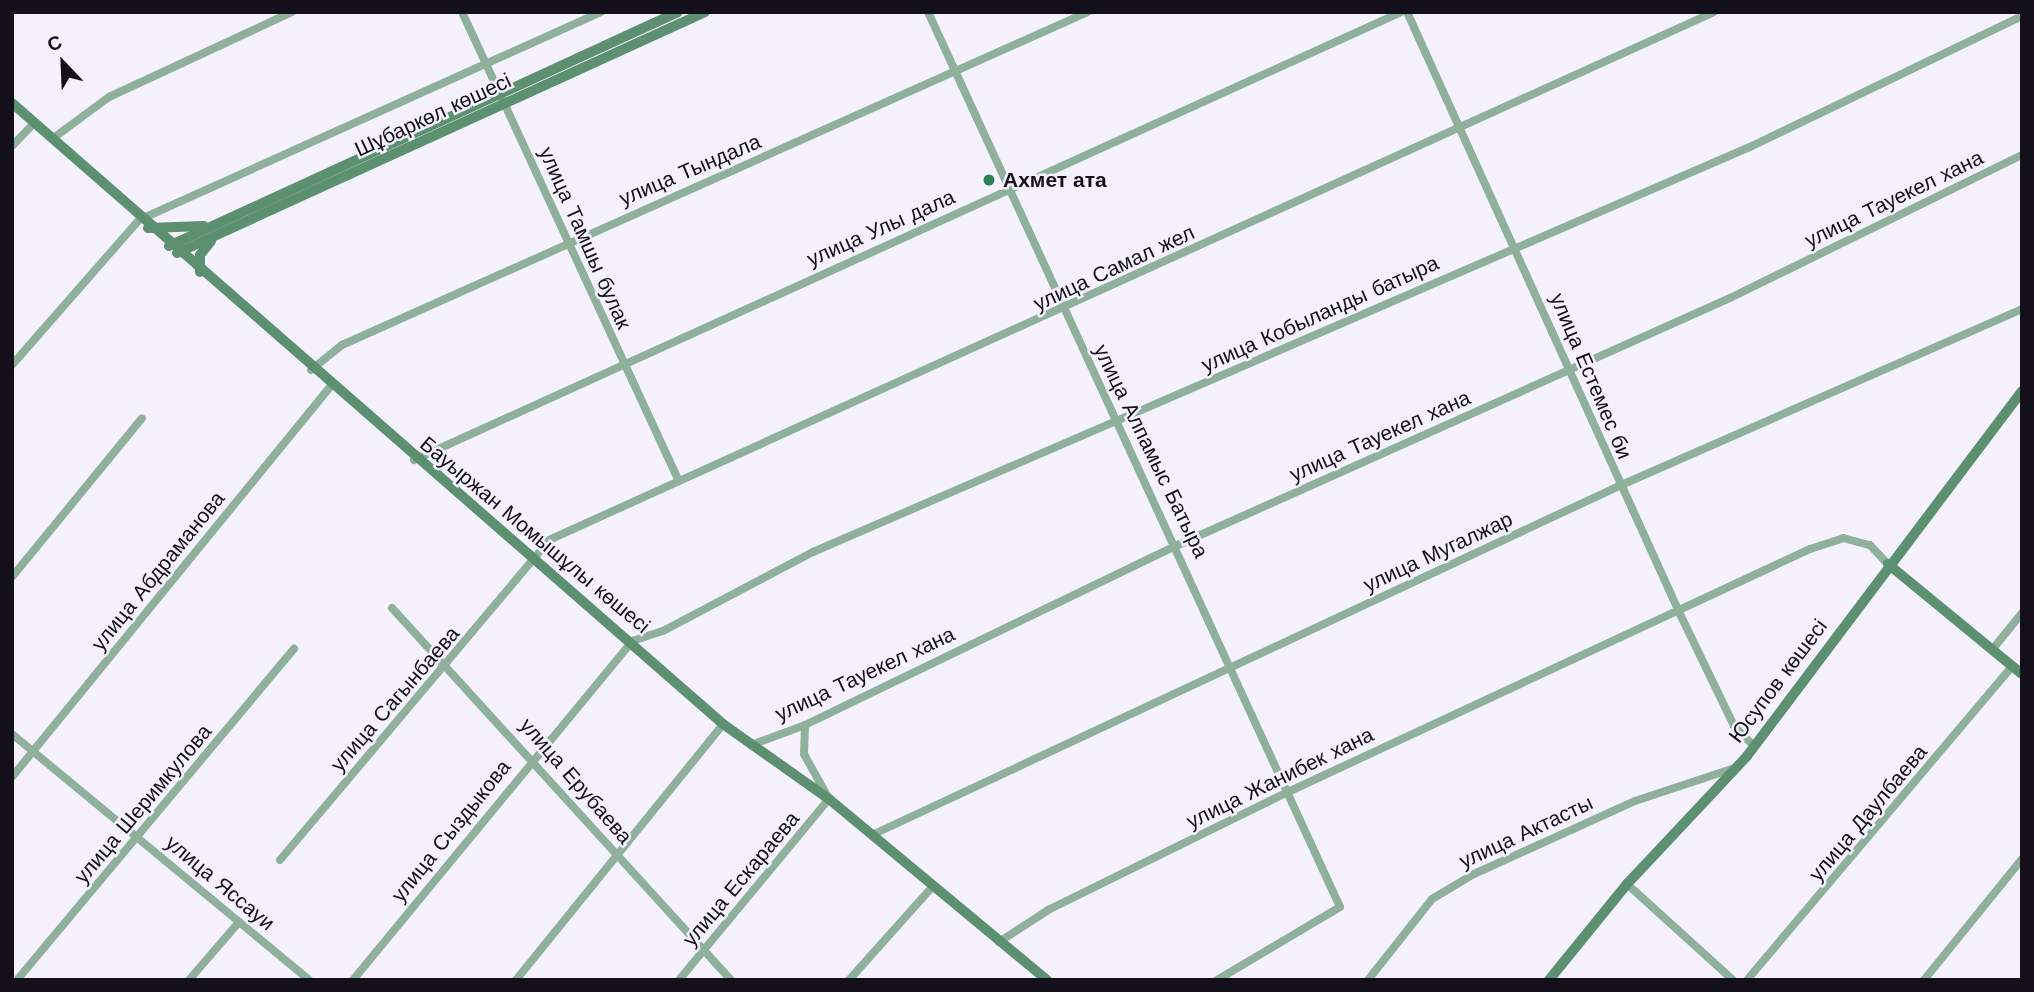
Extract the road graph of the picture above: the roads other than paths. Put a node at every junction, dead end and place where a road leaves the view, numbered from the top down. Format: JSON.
{"nodes":[{"id":1,"x":292,"y":12,"type":"edge"},
{"id":2,"x":462,"y":12,"type":"edge"},
{"id":3,"x":601,"y":12,"type":"edge"},
{"id":4,"x":678,"y":12,"type":"edge"},
{"id":5,"x":705,"y":12,"type":"edge"},
{"id":6,"x":928,"y":12,"type":"edge"},
{"id":7,"x":1088,"y":12,"type":"edge"},
{"id":8,"x":1401,"y":12,"type":"edge"},
{"id":9,"x":1407,"y":12,"type":"edge"},
{"id":10,"x":1714,"y":12,"type":"edge"},
{"id":11,"x":2022,"y":16,"type":"edge"},
{"id":12,"x":487,"y":66,"type":"junction"},
{"id":13,"x":957,"y":74,"type":"junction"},
{"id":14,"x":501,"y":99,"type":"junction"},
{"id":15,"x":12,"y":103,"type":"edge"},
{"id":16,"x":34,"y":122,"type":"junction"},
{"id":17,"x":1460,"y":127,"type":"junction"},
{"id":18,"x":52,"y":139,"type":"junction"},
{"id":19,"x":12,"y":146,"type":"edge"},
{"id":20,"x":2022,"y":155,"type":"edge"},
{"id":21,"x":1010,"y":189,"type":"junction"},
{"id":22,"x":220,"y":223,"type":"junction"},
{"id":23,"x":143,"y":224,"type":"junction"},
{"id":24,"x":216,"y":236,"type":"junction"},
{"id":25,"x":569,"y":242,"type":"junction"},
{"id":26,"x":173,"y":250,"type":"junction"},
{"id":27,"x":1517,"y":250,"type":"junction"},
{"id":28,"x":200,"y":272,"type":"junction"},
{"id":29,"x":2022,"y":309,"type":"edge"},
{"id":30,"x":1064,"y":311,"type":"junction"},
{"id":31,"x":620,"y":363,"type":"junction"},
{"id":32,"x":12,"y":365,"type":"edge"},
{"id":33,"x":1572,"y":369,"type":"junction"},
{"id":34,"x":311,"y":370,"type":"junction"},
{"id":35,"x":330,"y":387,"type":"junction"},
{"id":36,"x":2022,"y":391,"type":"edge"},
{"id":37,"x":142,"y":418,"type":"dead end"},
{"id":38,"x":1119,"y":424,"type":"junction"},
{"id":39,"x":414,"y":460,"type":"junction"},
{"id":40,"x":677,"y":477,"type":"junction"},
{"id":41,"x":1619,"y":486,"type":"junction"},
{"id":42,"x":1178,"y":545,"type":"junction"},
{"id":43,"x":537,"y":561,"type":"junction"},
{"id":44,"x":1888,"y":565,"type":"junction"},
{"id":45,"x":12,"y":577,"type":"edge"},
{"id":46,"x":393,"y":608,"type":"dead end"},
{"id":47,"x":1679,"y":612,"type":"junction"},
{"id":48,"x":2022,"y":613,"type":"edge"},
{"id":49,"x":632,"y":641,"type":"junction"},
{"id":50,"x":294,"y":649,"type":"dead end"},
{"id":51,"x":1992,"y":650,"type":"junction"},
{"id":52,"x":2012,"y":666,"type":"junction"},
{"id":53,"x":447,"y":667,"type":"junction"},
{"id":54,"x":1234,"y":667,"type":"junction"},
{"id":55,"x":2022,"y":674,"type":"edge"},
{"id":56,"x":723,"y":724,"type":"junction"},
{"id":57,"x":805,"y":724,"type":"junction"},
{"id":58,"x":12,"y":734,"type":"edge"},
{"id":59,"x":751,"y":745,"type":"junction"},
{"id":60,"x":1754,"y":746,"type":"junction"},
{"id":61,"x":34,"y":751,"type":"junction"},
{"id":62,"x":533,"y":757,"type":"junction"},
{"id":63,"x":1735,"y":768,"type":"junction"},
{"id":64,"x":12,"y":777,"type":"edge"},
{"id":65,"x":1288,"y":792,"type":"junction"},
{"id":66,"x":829,"y":799,"type":"junction"},
{"id":67,"x":872,"y":835,"type":"junction"},
{"id":68,"x":138,"y":838,"type":"junction"},
{"id":69,"x":619,"y":857,"type":"junction"},
{"id":70,"x":2022,"y":859,"type":"edge"},
{"id":71,"x":280,"y":860,"type":"dead end"},
{"id":72,"x":1627,"y":884,"type":"junction"},
{"id":73,"x":934,"y":885,"type":"junction"},
{"id":74,"x":239,"y":922,"type":"junction"},
{"id":75,"x":999,"y":942,"type":"junction"},
{"id":76,"x":704,"y":952,"type":"junction"},
{"id":77,"x":1039,"y":977,"type":"edge"},
{"id":78,"x":17,"y":980,"type":"edge"},
{"id":79,"x":189,"y":980,"type":"edge"},
{"id":80,"x":309,"y":980,"type":"edge"},
{"id":81,"x":353,"y":980,"type":"edge"},
{"id":82,"x":516,"y":980,"type":"edge"},
{"id":83,"x":679,"y":980,"type":"edge"},
{"id":84,"x":731,"y":980,"type":"edge"},
{"id":85,"x":849,"y":980,"type":"edge"},
{"id":86,"x":1217,"y":980,"type":"edge"},
{"id":87,"x":1368,"y":980,"type":"edge"},
{"id":88,"x":1549,"y":980,"type":"edge"},
{"id":89,"x":1733,"y":980,"type":"edge"},
{"id":90,"x":1747,"y":980,"type":"edge"},
{"id":91,"x":1924,"y":980,"type":"edge"}],
"edges":[{"from":1,"to":18,"type":"street"},
{"from":2,"to":12,"type":"street","name":"улица Тамшы булак"},
{"from":3,"to":12,"type":"street","name":"Шұбаркөл көшесі"},
{"from":4,"to":14,"type":"street","name":"Шұбаркөл көшесі"},
{"from":5,"to":14,"type":"street","name":"Шұбаркөл көшесі"},
{"from":6,"to":13,"type":"street","name":"улица Алпамыс Батыра"},
{"from":7,"to":13,"type":"street","name":"улица Тындала"},
{"from":8,"to":21,"type":"street","name":"улица Улы дала"},
{"from":9,"to":17,"type":"street","name":"улица Естемес би"},
{"from":10,"to":17,"type":"street","name":"улица Самал жел"},
{"from":11,"to":27,"type":"street","name":"улица Кобыланды батыра"},
{"from":12,"to":14,"type":"street","name":"улица Тамшы булак"},
{"from":12,"to":23,"type":"street","name":"Шұбаркөл көшесі"},
{"from":13,"to":21,"type":"street","name":"улица Алпамыс Батыра"},
{"from":13,"to":25,"type":"street","name":"улица Тындала"},
{"from":14,"to":22,"type":"street","name":"Шұбаркөл көшесі"},
{"from":14,"to":24,"type":"street","name":"Шұбаркөл көшесі"},
{"from":14,"to":25,"type":"street","name":"улица Тамшы булак"},
{"from":15,"to":16,"type":"street","name":"Бауыржан Момышұлы көшесі"},
{"from":16,"to":18,"type":"street","name":"Бауыржан Момышұлы көшесі"},
{"from":16,"to":19,"type":"street"},
{"from":17,"to":27,"type":"street","name":"улица Естемес би"},
{"from":17,"to":30,"type":"street","name":"улица Самал жел"},
{"from":18,"to":23,"type":"street","name":"Бауыржан Момышұлы көшесі"},
{"from":20,"to":33,"type":"street","name":"улица Тауекел хана"},
{"from":21,"to":30,"type":"street","name":"улица Алпамыс Батыра"},
{"from":21,"to":31,"type":"street","name":"улица Улы дала"},
{"from":22,"to":23,"type":"street"},
{"from":22,"to":26,"type":"street","name":"Шұбаркөл көшесі"},
{"from":23,"to":26,"type":"street","name":"Бауыржан Момышұлы көшесі"},
{"from":23,"to":32,"type":"street"},
{"from":24,"to":26,"type":"street","name":"Шұбаркөл көшесі"},
{"from":24,"to":28,"type":"street"},
{"from":25,"to":31,"type":"street","name":"улица Тамшы булак"},
{"from":25,"to":34,"type":"street","name":"улица Тындала"},
{"from":26,"to":28,"type":"street","name":"Бауыржан Момышұлы көшесі"},
{"from":27,"to":33,"type":"street","name":"улица Естемес би"},
{"from":27,"to":38,"type":"street","name":"улица Кобыланды батыра"},
{"from":28,"to":34,"type":"street","name":"Бауыржан Момышұлы көшесі"},
{"from":29,"to":41,"type":"street","name":"улица Мугалжар"},
{"from":30,"to":38,"type":"street","name":"улица Алпамыс Батыра"},
{"from":30,"to":40,"type":"street","name":"улица Самал жел"},
{"from":31,"to":39,"type":"street","name":"улица Улы дала"},
{"from":31,"to":40,"type":"street","name":"улица Тамшы булак"},
{"from":33,"to":41,"type":"street","name":"улица Естемес би"},
{"from":33,"to":42,"type":"street","name":"улица Тауекел хана"},
{"from":34,"to":35,"type":"street","name":"Бауыржан Момышұлы көшесі"},
{"from":35,"to":39,"type":"street","name":"Бауыржан Момышұлы көшесі"},
{"from":35,"to":61,"type":"street","name":"улица Абдраманова"},
{"from":36,"to":44,"type":"street","name":"Юсупов көшесі"},
{"from":37,"to":45,"type":"street"},
{"from":38,"to":42,"type":"street","name":"улица Алпамыс Батыра"},
{"from":38,"to":49,"type":"street","name":"улица Кобыланды батыра"},
{"from":39,"to":43,"type":"street","name":"Бауыржан Момышұлы көшесі"},
{"from":40,"to":43,"type":"street","name":"улица Самал жел"},
{"from":41,"to":47,"type":"street","name":"улица Естемес би"},
{"from":41,"to":54,"type":"street","name":"улица Мугалжар"},
{"from":42,"to":54,"type":"street","name":"улица Алпамыс Батыра"},
{"from":42,"to":57,"type":"street","name":"улица Тауекел хана"},
{"from":43,"to":49,"type":"street","name":"Бауыржан Момышұлы көшесі"},
{"from":43,"to":53,"type":"street","name":"улица Сагынбаева"},
{"from":44,"to":47,"type":"street","name":"улица Жанибек хана"},
{"from":44,"to":51,"type":"street"},
{"from":44,"to":60,"type":"street","name":"Юсупов көшесі"},
{"from":46,"to":53,"type":"street","name":"улица Ерубаева"},
{"from":47,"to":60,"type":"street","name":"улица Естемес би"},
{"from":47,"to":65,"type":"street","name":"улица Жанибек хана"},
{"from":48,"to":51,"type":"street"},
{"from":49,"to":56,"type":"street","name":"Бауыржан Момышұлы көшесі"},
{"from":49,"to":62,"type":"street","name":"улица Сыздыкова"},
{"from":50,"to":68,"type":"street","name":"улица Шеримкулова"},
{"from":51,"to":52,"type":"street"},
{"from":52,"to":55,"type":"street"},
{"from":52,"to":90,"type":"street","name":"улица Даулбаева"},
{"from":53,"to":62,"type":"street","name":"улица Ерубаева"},
{"from":53,"to":71,"type":"street","name":"улица Сагынбаева"},
{"from":54,"to":65,"type":"street","name":"улица Алпамыс Батыра"},
{"from":54,"to":67,"type":"street","name":"улица Мугалжар"},
{"from":56,"to":59,"type":"street","name":"Бауыржан Момышұлы көшесі"},
{"from":56,"to":69,"type":"street"},
{"from":57,"to":59,"type":"street","name":"улица Тауекел хана"},
{"from":57,"to":66,"type":"street"},
{"from":58,"to":61,"type":"street","name":"улица Яссауи"},
{"from":59,"to":66,"type":"street","name":"Бауыржан Момышұлы көшесі"},
{"from":60,"to":63,"type":"street","name":"Юсупов көшесі"},
{"from":61,"to":64,"type":"street","name":"улица Абдраманова"},
{"from":61,"to":68,"type":"street","name":"улица Яссауи"},
{"from":62,"to":69,"type":"street","name":"улица Ерубаева"},
{"from":62,"to":81,"type":"street","name":"улица Сыздыкова"},
{"from":63,"to":72,"type":"street","name":"Юсупов көшесі"},
{"from":63,"to":87,"type":"street","name":"улица Актасты"},
{"from":65,"to":75,"type":"street","name":"улица Жанибек хана"},
{"from":65,"to":86,"type":"street","name":"улица Алпамыс Батыра"},
{"from":66,"to":67,"type":"street","name":"Бауыржан Момышұлы көшесі"},
{"from":66,"to":76,"type":"street","name":"улица Ескараева"},
{"from":67,"to":73,"type":"street","name":"Бауыржан Момышұлы көшесі"},
{"from":68,"to":74,"type":"street","name":"улица Яссауи"},
{"from":68,"to":78,"type":"street","name":"улица Шеримкулова"},
{"from":69,"to":76,"type":"street","name":"улица Ерубаева"},
{"from":69,"to":82,"type":"street"},
{"from":70,"to":91,"type":"street"},
{"from":72,"to":88,"type":"street","name":"Юсупов көшесі"},
{"from":72,"to":89,"type":"street"},
{"from":73,"to":75,"type":"street","name":"Бауыржан Момышұлы көшесі"},
{"from":73,"to":85,"type":"street"},
{"from":74,"to":79,"type":"street"},
{"from":74,"to":80,"type":"street","name":"улица Яссауи"},
{"from":75,"to":77,"type":"street","name":"Бауыржан Момышұлы көшесі"},
{"from":76,"to":83,"type":"street","name":"улица Ескараева"},
{"from":76,"to":84,"type":"street","name":"улица Ерубаева"}]}
